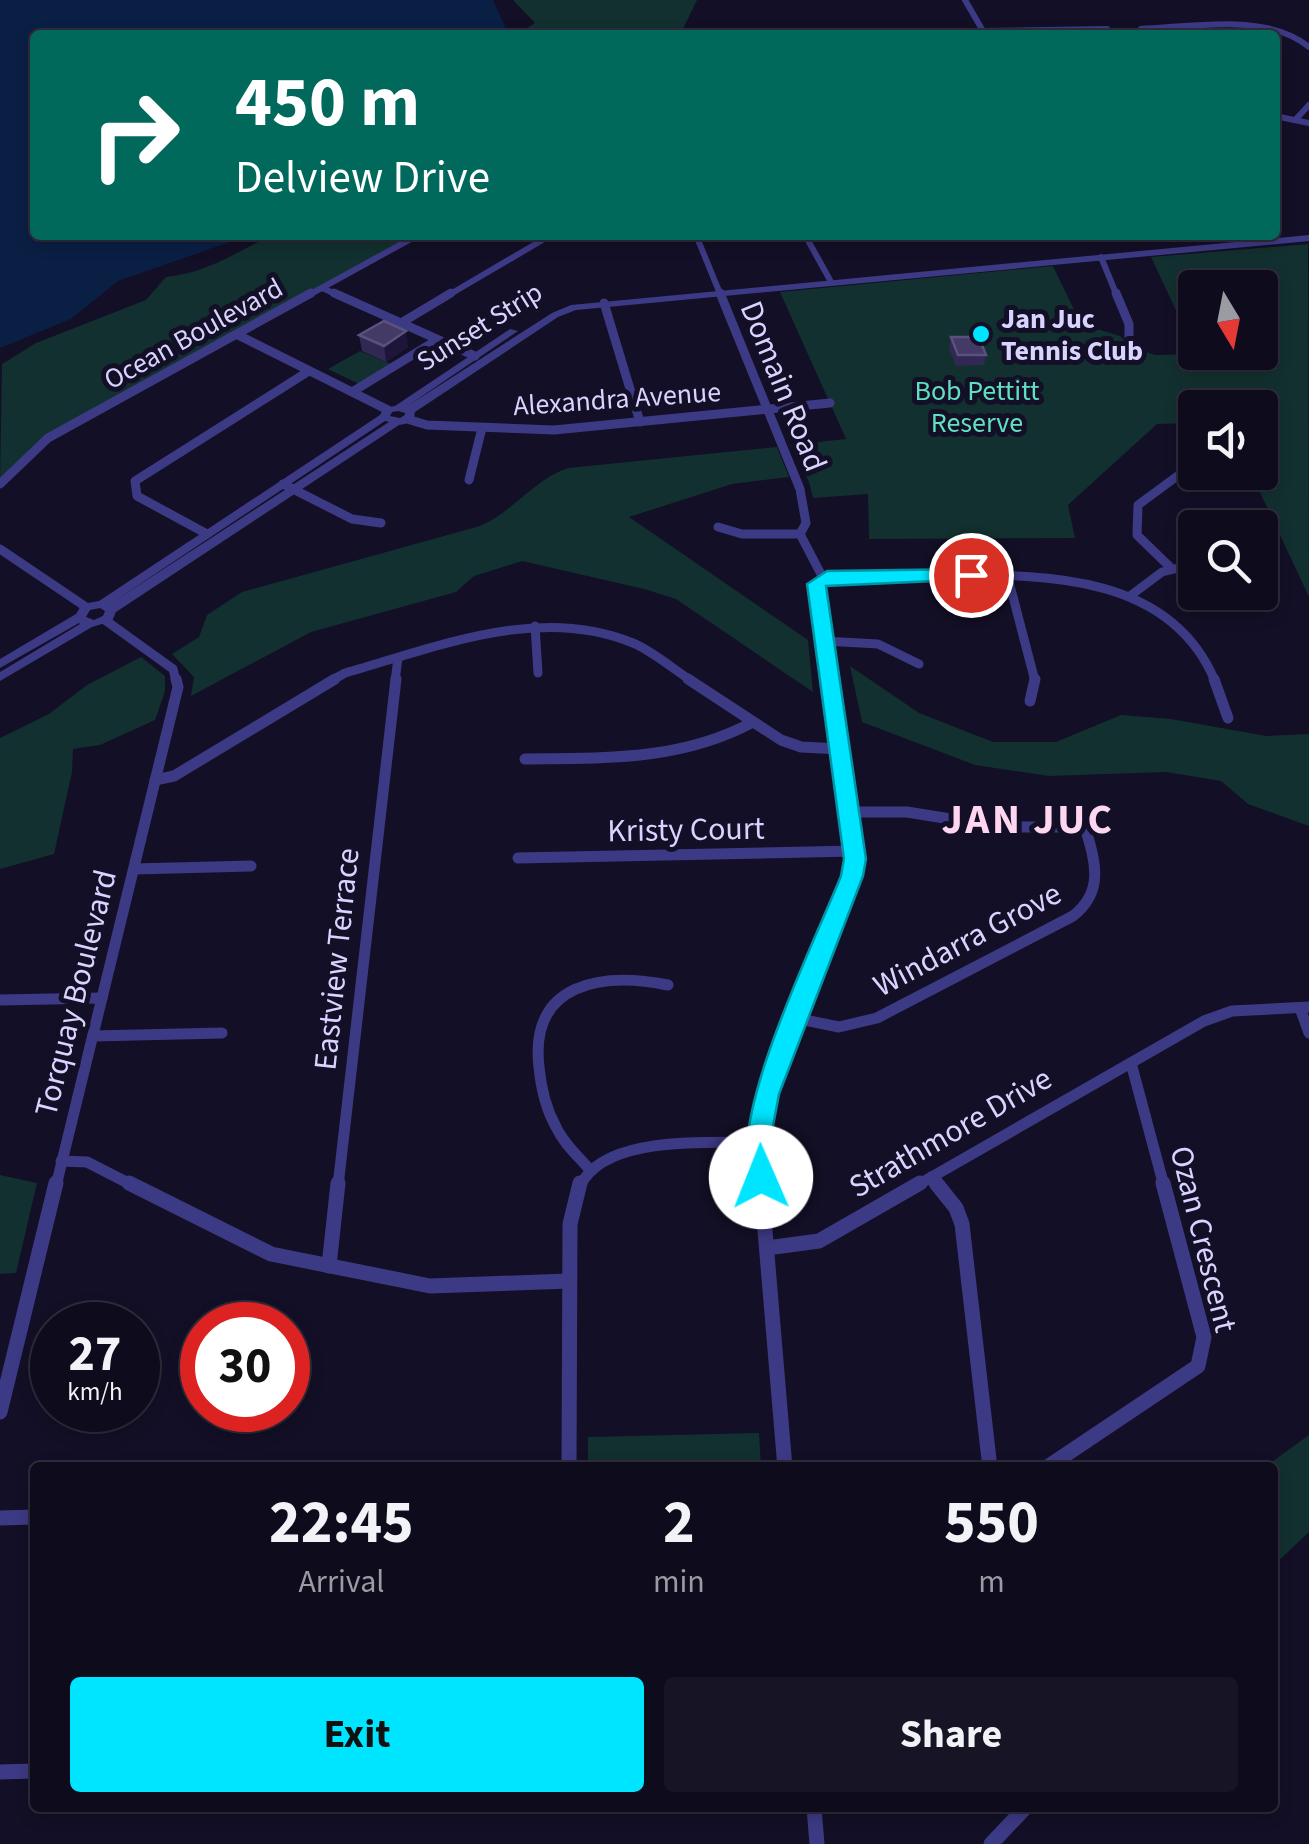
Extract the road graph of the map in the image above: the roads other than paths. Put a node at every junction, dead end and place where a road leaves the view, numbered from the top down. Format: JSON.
{"nodes":[{"id":1,"x":965,"y":0,"type":"edge"},
{"id":2,"x":1107,"y":29,"type":"dead end"},
{"id":3,"x":1141,"y":29,"type":"dead end"},
{"id":4,"x":981,"y":30,"type":"edge"},
{"id":5,"x":1044,"y":30,"type":"edge"},
{"id":6,"x":1309,"y":47,"type":"edge"},
{"id":7,"x":1309,"y":105,"type":"edge"},
{"id":8,"x":1280,"y":117,"type":"edge"},
{"id":9,"x":1296,"y":119,"type":"junction"},
{"id":10,"x":1309,"y":122,"type":"edge"},
{"id":11,"x":1309,"y":238,"type":"edge"},
{"id":12,"x":409,"y":240,"type":"edge"},
{"id":13,"x":542,"y":240,"type":"edge"},
{"id":14,"x":698,"y":240,"type":"edge"},
{"id":15,"x":809,"y":240,"type":"edge"},
{"id":16,"x":1101,"y":257,"type":"junction"},
{"id":17,"x":830,"y":280,"type":"junction"},
{"id":18,"x":322,"y":288,"type":"junction"},
{"id":19,"x":718,"y":290,"type":"junction"},
{"id":20,"x":604,"y":304,"type":"junction"},
{"id":21,"x":401,"y":323,"type":"junction"},
{"id":22,"x":238,"y":335,"type":"junction"},
{"id":23,"x":1128,"y":337,"type":"dead end"},
{"id":24,"x":437,"y":340,"type":"junction"},
{"id":25,"x":475,"y":356,"type":"junction"},
{"id":26,"x":309,"y":371,"type":"junction"},
{"id":27,"x":352,"y":392,"type":"junction"},
{"id":28,"x":830,"y":403,"type":"dead end"},
{"id":29,"x":766,"y":409,"type":"junction"},
{"id":30,"x":397,"y":415,"type":"junction"},
{"id":31,"x":640,"y":422,"type":"junction"},
{"id":32,"x":482,"y":428,"type":"junction"},
{"id":33,"x":1178,"y":476,"type":"edge"},
{"id":34,"x":470,"y":480,"type":"dead end"},
{"id":35,"x":0,"y":484,"type":"edge"},
{"id":36,"x":288,"y":487,"type":"junction"},
{"id":37,"x":381,"y":523,"type":"dead end"},
{"id":38,"x":718,"y":527,"type":"dead end"},
{"id":39,"x":207,"y":534,"type":"junction"},
{"id":40,"x":800,"y":534,"type":"junction"},
{"id":41,"x":0,"y":549,"type":"edge"},
{"id":42,"x":1178,"y":567,"type":"edge"},
{"id":43,"x":1171,"y":568,"type":"junction"},
{"id":44,"x":1008,"y":574,"type":"junction"},
{"id":45,"x":823,"y":578,"type":"junction"},
{"id":46,"x":1130,"y":596,"type":"junction"},
{"id":47,"x":106,"y":611,"type":"junction"},
{"id":48,"x":85,"y":616,"type":"junction"},
{"id":49,"x":535,"y":626,"type":"junction"},
{"id":50,"x":824,"y":641,"type":"junction"},
{"id":51,"x":398,"y":658,"type":"junction"},
{"id":52,"x":0,"y":664,"type":"edge"},
{"id":53,"x":919,"y":664,"type":"dead end"},
{"id":54,"x":538,"y":673,"type":"dead end"},
{"id":55,"x":0,"y":677,"type":"edge"},
{"id":56,"x":1030,"y":701,"type":"dead end"},
{"id":57,"x":1228,"y":718,"type":"dead end"},
{"id":58,"x":754,"y":722,"type":"junction"},
{"id":59,"x":840,"y":749,"type":"junction"},
{"id":60,"x":525,"y":758,"type":"dead end"},
{"id":61,"x":155,"y":780,"type":"junction"},
{"id":62,"x":850,"y":812,"type":"junction"},
{"id":63,"x":855,"y":851,"type":"junction"},
{"id":64,"x":518,"y":858,"type":"dead end"},
{"id":65,"x":251,"y":866,"type":"dead end"},
{"id":66,"x":134,"y":869,"type":"junction"},
{"id":67,"x":668,"y":985,"type":"dead end"},
{"id":68,"x":102,"y":998,"type":"junction"},
{"id":69,"x":0,"y":1000,"type":"edge"},
{"id":70,"x":1304,"y":1008,"type":"edge"},
{"id":71,"x":795,"y":1018,"type":"junction"},
{"id":72,"x":222,"y":1033,"type":"dead end"},
{"id":73,"x":1309,"y":1033,"type":"edge"},
{"id":74,"x":93,"y":1036,"type":"junction"},
{"id":75,"x":1131,"y":1063,"type":"junction"},
{"id":76,"x":758,"y":1142,"type":"junction"},
{"id":77,"x":62,"y":1161,"type":"junction"},
{"id":78,"x":590,"y":1170,"type":"junction"},
{"id":79,"x":931,"y":1177,"type":"junction"},
{"id":80,"x":767,"y":1248,"type":"junction"},
{"id":81,"x":329,"y":1266,"type":"junction"},
{"id":82,"x":569,"y":1281,"type":"junction"},
{"id":83,"x":0,"y":1412,"type":"edge"},
{"id":84,"x":568,"y":1462,"type":"edge"},
{"id":85,"x":785,"y":1462,"type":"edge"},
{"id":86,"x":989,"y":1462,"type":"edge"},
{"id":87,"x":1055,"y":1462,"type":"edge"},
{"id":88,"x":30,"y":1517,"type":"edge"},
{"id":89,"x":0,"y":1518,"type":"edge"},
{"id":90,"x":30,"y":1771,"type":"edge"},
{"id":91,"x":0,"y":1772,"type":"edge"},
{"id":92,"x":814,"y":1812,"type":"edge"},
{"id":93,"x":1021,"y":1812,"type":"edge"},
{"id":94,"x":817,"y":1844,"type":"edge"},
{"id":95,"x":990,"y":1844,"type":"edge"}],
"edges":[{"from":1,"to":4,"type":"street"},
{"from":2,"to":5,"type":"street"},
{"from":3,"to":6,"type":"street"},
{"from":7,"to":9,"type":"street"},
{"from":8,"to":9,"type":"street"},
{"from":9,"to":10,"type":"street"},
{"from":11,"to":16,"type":"street","name":"Sunset Strip"},
{"from":12,"to":18,"type":"street","name":"Ocean Boulevard"},
{"from":13,"to":21,"type":"street"},
{"from":14,"to":19,"type":"street","name":"Domain Road"},
{"from":15,"to":17,"type":"street"},
{"from":16,"to":17,"type":"street","name":"Sunset Strip"},
{"from":16,"to":23,"type":"street"},
{"from":17,"to":19,"type":"street","name":"Sunset Strip"},
{"from":18,"to":21,"type":"street"},
{"from":18,"to":22,"type":"street","name":"Ocean Boulevard"},
{"from":19,"to":20,"type":"street","name":"Sunset Strip"},
{"from":19,"to":25,"type":"street","name":"Sunset Strip"},
{"from":19,"to":29,"type":"street","name":"Domain Road"},
{"from":20,"to":30,"type":"street","name":"Sunset Strip"},
{"from":20,"to":31,"type":"street"},
{"from":21,"to":24,"type":"street"},
{"from":22,"to":26,"type":"street","name":"Alexandra Avenue"},
{"from":22,"to":35,"type":"street","name":"Ocean Boulevard"},
{"from":24,"to":25,"type":"street"},
{"from":24,"to":27,"type":"street"},
{"from":25,"to":30,"type":"street","name":"Sunset Strip"},
{"from":26,"to":27,"type":"street","name":"Alexandra Avenue"},
{"from":26,"to":39,"type":"street"},
{"from":27,"to":30,"type":"street","name":"Alexandra Avenue"},
{"from":28,"to":29,"type":"street","name":"Alexandra Avenue"},
{"from":29,"to":31,"type":"street","name":"Alexandra Avenue"},
{"from":29,"to":40,"type":"street","name":"Domain Road"},
{"from":30,"to":32,"type":"street","name":"Alexandra Avenue"},
{"from":30,"to":36,"type":"street","name":"Sunset Strip"},
{"from":31,"to":32,"type":"street","name":"Alexandra Avenue"},
{"from":32,"to":34,"type":"street"},
{"from":33,"to":43,"type":"street"},
{"from":36,"to":37,"type":"street"},
{"from":36,"to":39,"type":"street","name":"Sunset Strip"},
{"from":36,"to":47,"type":"street","name":"Sunset Strip"},
{"from":38,"to":40,"type":"street"},
{"from":39,"to":47,"type":"street","name":"Sunset Strip"},
{"from":40,"to":45,"type":"street","name":"Domain Road"},
{"from":41,"to":48,"type":"street"},
{"from":42,"to":43,"type":"street"},
{"from":43,"to":46,"type":"street"},
{"from":44,"to":45,"type":"street"},
{"from":44,"to":46,"type":"street"},
{"from":44,"to":56,"type":"street"},
{"from":45,"to":50,"type":"street","name":"Domain Road"},
{"from":46,"to":57,"type":"street"},
{"from":47,"to":48,"type":"street","name":"Sunset Strip"},
{"from":47,"to":61,"type":"street","name":"Torquay Boulevard"},
{"from":48,"to":52,"type":"street","name":"Sunset Strip"},
{"from":48,"to":55,"type":"street","name":"Sunset Strip"},
{"from":49,"to":51,"type":"street"},
{"from":49,"to":54,"type":"street"},
{"from":49,"to":58,"type":"street"},
{"from":50,"to":53,"type":"street"},
{"from":50,"to":59,"type":"street","name":"Domain Road"},
{"from":51,"to":61,"type":"street"},
{"from":51,"to":81,"type":"street","name":"Eastview Terrace"},
{"from":58,"to":59,"type":"street"},
{"from":58,"to":60,"type":"street"},
{"from":59,"to":62,"type":"street","name":"Domain Road"},
{"from":61,"to":66,"type":"street","name":"Torquay Boulevard"},
{"from":62,"to":63,"type":"street","name":"Domain Road"},
{"from":62,"to":71,"type":"street","name":"Windarra Grove"},
{"from":63,"to":64,"type":"street","name":"Kristy Court"},
{"from":63,"to":71,"type":"street","name":"Domain Road"},
{"from":65,"to":66,"type":"street"},
{"from":66,"to":68,"type":"street","name":"Torquay Boulevard"},
{"from":67,"to":78,"type":"street"},
{"from":68,"to":69,"type":"street"},
{"from":68,"to":74,"type":"street","name":"Torquay Boulevard"},
{"from":70,"to":73,"type":"street"},
{"from":70,"to":75,"type":"street","name":"Strathmore Drive"},
{"from":71,"to":76,"type":"street","name":"Domain Road"},
{"from":72,"to":74,"type":"street"},
{"from":74,"to":77,"type":"street","name":"Torquay Boulevard"},
{"from":75,"to":79,"type":"street","name":"Strathmore Drive"},
{"from":75,"to":87,"type":"street","name":"Ozan Crescent"},
{"from":76,"to":78,"type":"street"},
{"from":76,"to":80,"type":"street","name":"Domain Road"},
{"from":77,"to":81,"type":"street"},
{"from":77,"to":83,"type":"street","name":"Torquay Boulevard"},
{"from":78,"to":82,"type":"street"},
{"from":79,"to":80,"type":"street","name":"Strathmore Drive"},
{"from":79,"to":86,"type":"street"},
{"from":80,"to":85,"type":"street"},
{"from":81,"to":82,"type":"street"},
{"from":82,"to":84,"type":"street"},
{"from":88,"to":89,"type":"street"},
{"from":90,"to":91,"type":"street"},
{"from":92,"to":94,"type":"street"},
{"from":93,"to":95,"type":"street"}]}
